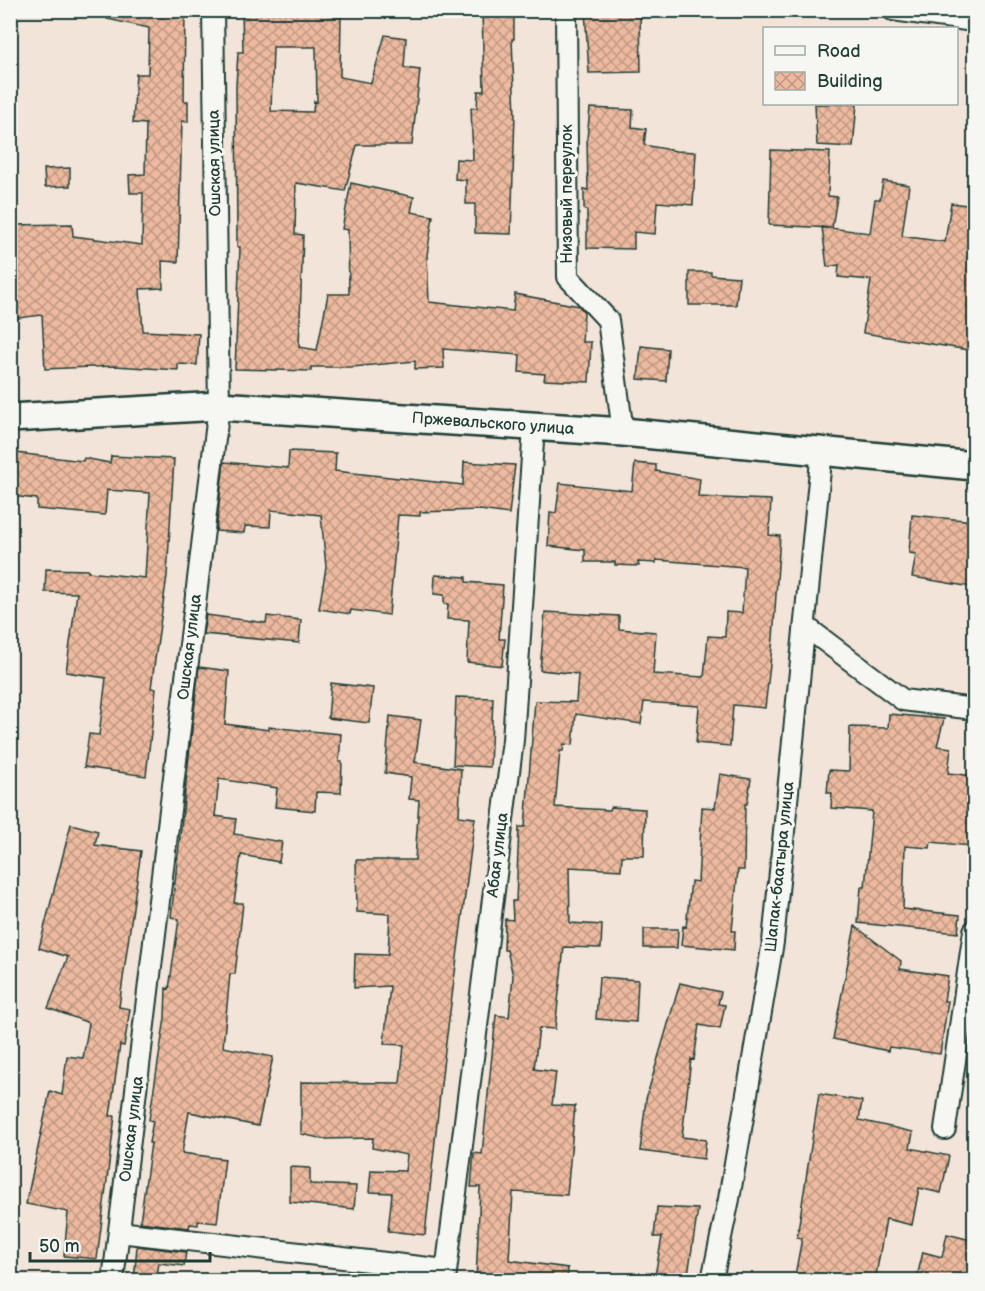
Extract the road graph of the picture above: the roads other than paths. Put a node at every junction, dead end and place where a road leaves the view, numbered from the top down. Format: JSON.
{"nodes":[{"id":1,"x":213,"y":10,"type":"edge"},
{"id":2,"x":566,"y":10,"type":"edge"},
{"id":3,"x":893,"y":10,"type":"edge"},
{"id":4,"x":975,"y":21,"type":"edge"},
{"id":5,"x":219,"y":406,"type":"junction"},
{"id":6,"x":10,"y":418,"type":"edge"},
{"id":7,"x":534,"y":427,"type":"junction"},
{"id":8,"x":623,"y":432,"type":"junction"},
{"id":9,"x":822,"y":450,"type":"junction"},
{"id":10,"x":975,"y":466,"type":"edge"},
{"id":11,"x":805,"y":626,"type":"junction"},
{"id":12,"x":975,"y":710,"type":"edge"},
{"id":13,"x":975,"y":931,"type":"edge"},
{"id":14,"x":945,"y":1129,"type":"dead end"},
{"id":15,"x":119,"y":1232,"type":"junction"},
{"id":16,"x":446,"y":1275,"type":"edge"},
{"id":17,"x":113,"y":1281,"type":"edge"},
{"id":18,"x":712,"y":1281,"type":"edge"}],
"edges":[{"from":1,"to":5,"type":"street","name":"Ошская улица"},
{"from":2,"to":8,"type":"street","name":"Низовый переулок"},
{"from":3,"to":4,"type":"street"},
{"from":5,"to":6,"type":"main road","name":"Пржевальского улица"},
{"from":5,"to":7,"type":"main road","name":"Пржевальского улица"},
{"from":5,"to":15,"type":"street","name":"Ошская улица"},
{"from":7,"to":8,"type":"main road","name":"Пржевальского улица"},
{"from":7,"to":16,"type":"street","name":"Абая улица"},
{"from":8,"to":9,"type":"main road","name":"Пржевальского улица"},
{"from":9,"to":10,"type":"main road","name":"Пржевальского улица"},
{"from":9,"to":11,"type":"street","name":"Шапак-баатыра улица"},
{"from":11,"to":12,"type":"street"},
{"from":11,"to":18,"type":"street","name":"Шапак-баатыра улица"},
{"from":13,"to":14,"type":"street"},
{"from":15,"to":16,"type":"street"},
{"from":15,"to":17,"type":"street","name":"Ошская улица"}]}
